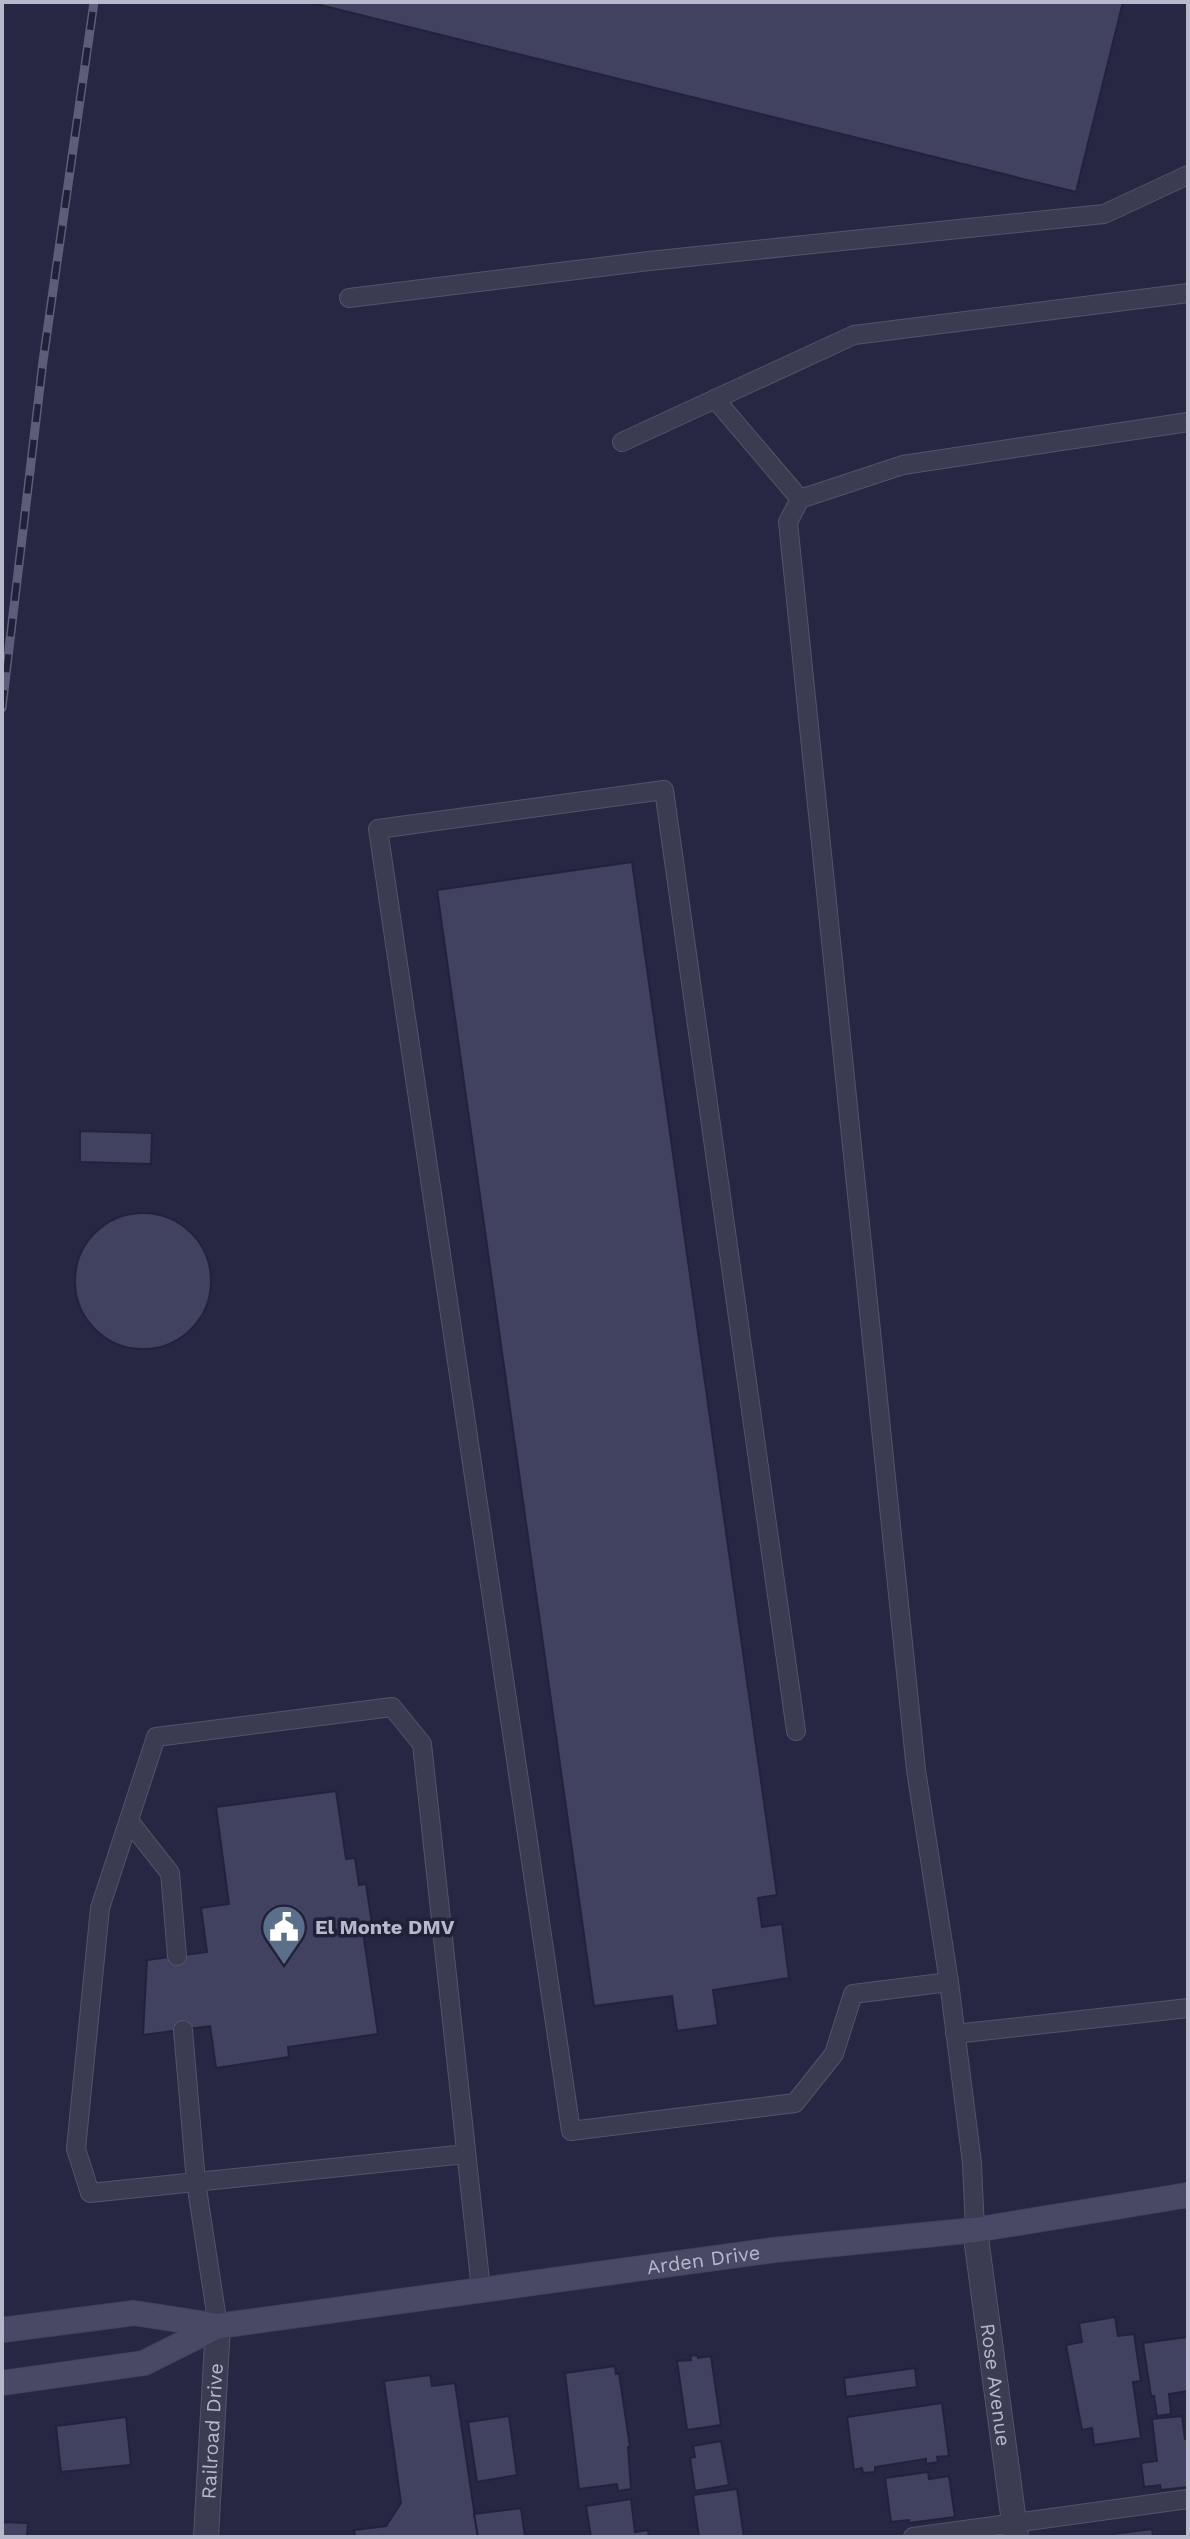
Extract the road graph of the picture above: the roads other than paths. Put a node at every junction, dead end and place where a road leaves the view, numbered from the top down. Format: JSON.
{"nodes":[{"id":1,"x":1188,"y":175,"type":"edge"},
{"id":2,"x":1188,"y":293,"type":"edge"},
{"id":3,"x":349,"y":298,"type":"dead end"},
{"id":4,"x":715,"y":399,"type":"junction"},
{"id":5,"x":1188,"y":422,"type":"edge"},
{"id":6,"x":622,"y":442,"type":"dead end"},
{"id":7,"x":800,"y":499,"type":"junction"},
{"id":8,"x":796,"y":1731,"type":"dead end"},
{"id":9,"x":129,"y":1821,"type":"junction"},
{"id":10,"x":177,"y":1956,"type":"dead end"},
{"id":11,"x":949,"y":1982,"type":"junction"},
{"id":12,"x":1188,"y":2008,"type":"edge"},
{"id":13,"x":183,"y":2030,"type":"dead end"},
{"id":14,"x":955,"y":2034,"type":"junction"},
{"id":15,"x":466,"y":2154,"type":"junction"},
{"id":16,"x":196,"y":2182,"type":"junction"},
{"id":17,"x":1188,"y":2195,"type":"edge"},
{"id":18,"x":975,"y":2230,"type":"junction"},
{"id":19,"x":481,"y":2289,"type":"junction"},
{"id":20,"x":218,"y":2326,"type":"junction"},
{"id":21,"x":2,"y":2330,"type":"edge"},
{"id":22,"x":2,"y":2383,"type":"edge"},
{"id":23,"x":1188,"y":2499,"type":"edge"},
{"id":24,"x":1014,"y":2530,"type":"edge"},
{"id":25,"x":206,"y":2537,"type":"edge"},
{"id":26,"x":913,"y":2537,"type":"edge"}],
"edges":[{"from":1,"to":3,"type":"lane"},
{"from":2,"to":4,"type":"lane"},
{"from":4,"to":6,"type":"lane"},
{"from":4,"to":7,"type":"lane"},
{"from":5,"to":7,"type":"lane"},
{"from":7,"to":11,"type":"lane"},
{"from":8,"to":11,"type":"lane"},
{"from":9,"to":10,"type":"lane"},
{"from":9,"to":15,"type":"lane"},
{"from":9,"to":16,"type":"lane"},
{"from":11,"to":14,"type":"lane"},
{"from":12,"to":14,"type":"lane"},
{"from":13,"to":16,"type":"lane"},
{"from":14,"to":18,"type":"lane"},
{"from":15,"to":16,"type":"lane"},
{"from":15,"to":19,"type":"lane"},
{"from":16,"to":20,"type":"lane"},
{"from":17,"to":18,"type":"street","name":"Arden Drive"},
{"from":18,"to":19,"type":"street","name":"Arden Drive"},
{"from":18,"to":24,"type":"street","name":"Rose Avenue"},
{"from":19,"to":20,"type":"street","name":"Arden Drive"},
{"from":20,"to":21,"type":"street","name":"Arden Drive"},
{"from":20,"to":22,"type":"street","name":"Arden Drive"},
{"from":20,"to":25,"type":"street","name":"Railroad Drive"},
{"from":23,"to":24,"type":"lane"},
{"from":24,"to":26,"type":"lane"}]}
